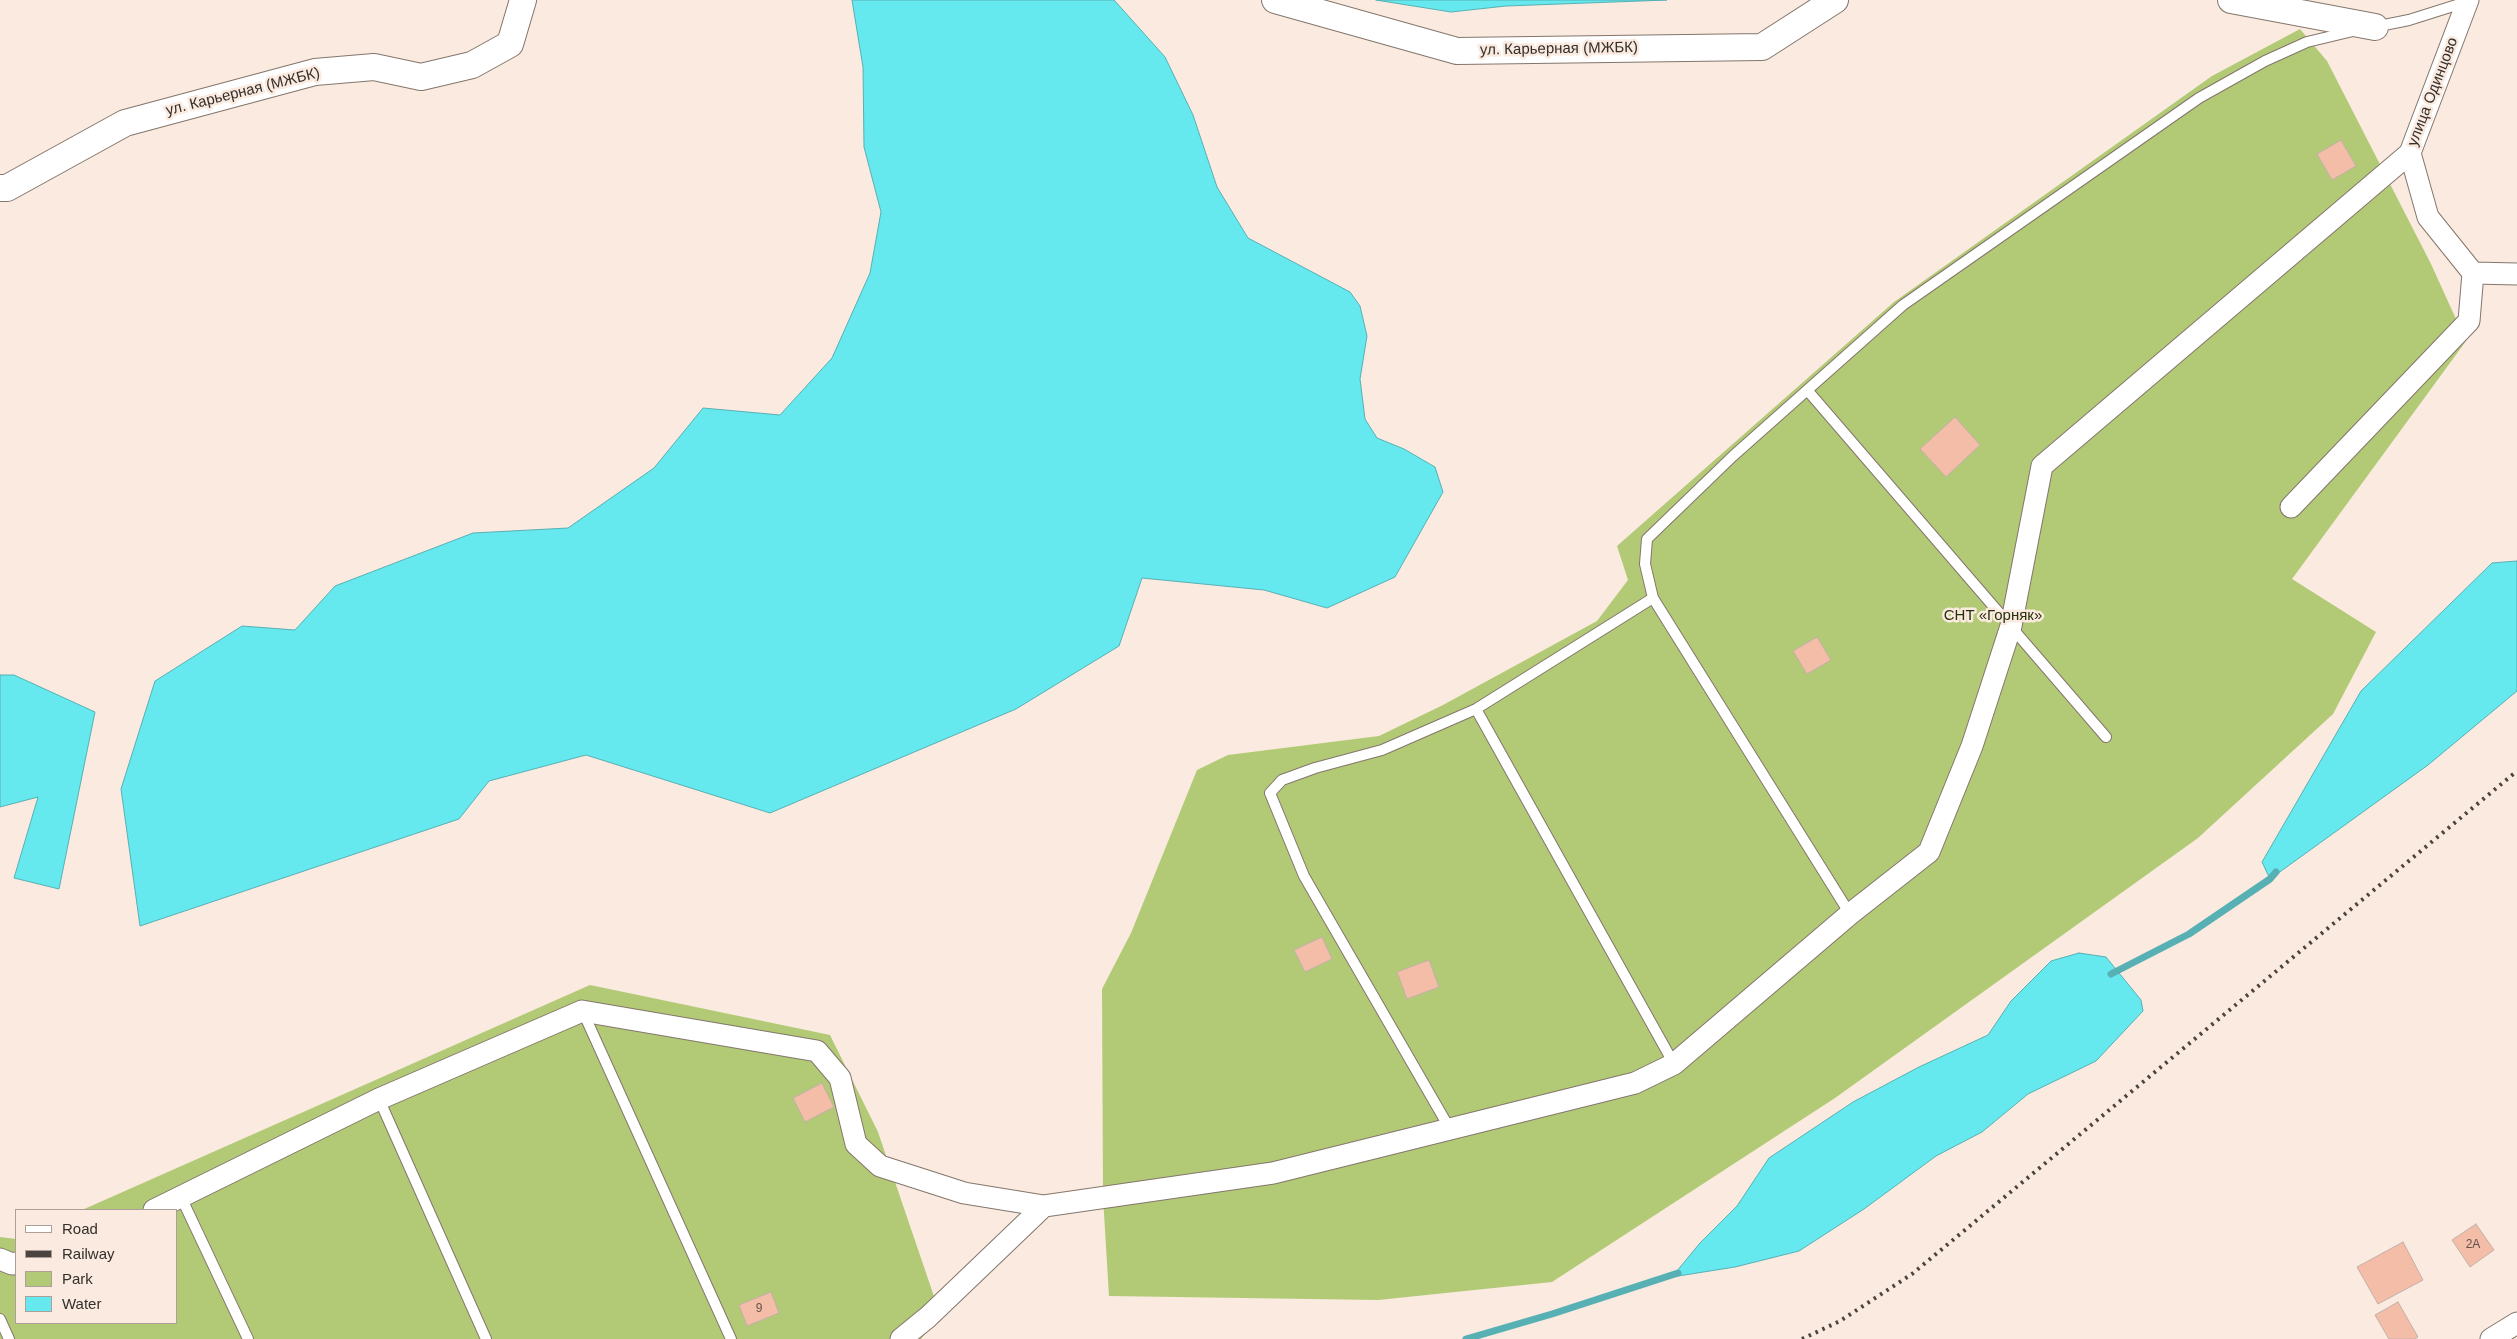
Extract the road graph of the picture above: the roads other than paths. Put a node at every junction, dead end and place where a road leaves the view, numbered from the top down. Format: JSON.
{"nodes":[{"id":1,"x":523,"y":0,"type":"edge"},
{"id":2,"x":1276,"y":0,"type":"edge"},
{"id":3,"x":1835,"y":0,"type":"edge"},
{"id":4,"x":2231,"y":0,"type":"edge"},
{"id":5,"x":2468,"y":1,"type":"edge"},
{"id":6,"x":2375,"y":27,"type":"junction"},
{"id":7,"x":2410,"y":153,"type":"junction"},
{"id":8,"x":0,"y":188,"type":"edge"},
{"id":9,"x":2472,"y":273,"type":"junction"},
{"id":10,"x":2517,"y":274,"type":"edge"},
{"id":11,"x":1808,"y":391,"type":"junction"},
{"id":12,"x":2291,"y":507,"type":"dead end"},
{"id":13,"x":1653,"y":598,"type":"junction"},
{"id":14,"x":2011,"y":626,"type":"junction"},
{"id":15,"x":1476,"y":709,"type":"junction"},
{"id":16,"x":2106,"y":737,"type":"dead end"},
{"id":17,"x":1850,"y":914,"type":"junction"},
{"id":18,"x":582,"y":1011,"type":"junction"},
{"id":19,"x":1674,"y":1064,"type":"junction"},
{"id":20,"x":379,"y":1099,"type":"junction"},
{"id":21,"x":1450,"y":1129,"type":"junction"},
{"id":22,"x":181,"y":1197,"type":"junction"},
{"id":23,"x":1044,"y":1206,"type":"junction"},
{"id":24,"x":156,"y":1209,"type":"edge"},
{"id":25,"x":0,"y":1259,"type":"edge"},
{"id":26,"x":15,"y":1263,"type":"edge"},
{"id":27,"x":0,"y":1319,"type":"edge"},
{"id":28,"x":2517,"y":1323,"type":"edge"},
{"id":29,"x":9,"y":1339,"type":"edge"},
{"id":30,"x":248,"y":1339,"type":"edge"},
{"id":31,"x":486,"y":1339,"type":"edge"},
{"id":32,"x":731,"y":1339,"type":"edge"},
{"id":33,"x":901,"y":1339,"type":"edge"},
{"id":34,"x":2491,"y":1339,"type":"edge"}],
"edges":[{"from":1,"to":8,"type":"street","name":"ул. Карьерная (МЖБК)"},
{"from":2,"to":3,"type":"street","name":"ул. Карьерная (МЖБК)"},
{"from":4,"to":6,"type":"street"},
{"from":5,"to":6,"type":"lane"},
{"from":5,"to":7,"type":"street","name":"улица Одинцово"},
{"from":6,"to":11,"type":"lane"},
{"from":7,"to":9,"type":"street","name":"улица Одинцово"},
{"from":7,"to":14,"type":"street"},
{"from":9,"to":10,"type":"street"},
{"from":9,"to":12,"type":"street"},
{"from":11,"to":13,"type":"lane"},
{"from":11,"to":14,"type":"lane"},
{"from":13,"to":15,"type":"lane"},
{"from":13,"to":17,"type":"lane"},
{"from":14,"to":16,"type":"lane"},
{"from":14,"to":17,"type":"street"},
{"from":15,"to":19,"type":"lane"},
{"from":15,"to":21,"type":"lane"},
{"from":17,"to":19,"type":"street"},
{"from":18,"to":20,"type":"street"},
{"from":18,"to":23,"type":"street"},
{"from":18,"to":32,"type":"lane"},
{"from":19,"to":21,"type":"street"},
{"from":20,"to":22,"type":"street"},
{"from":20,"to":31,"type":"lane"},
{"from":21,"to":23,"type":"street"},
{"from":22,"to":24,"type":"street"},
{"from":22,"to":30,"type":"lane"},
{"from":23,"to":33,"type":"street"},
{"from":25,"to":26,"type":"street"},
{"from":27,"to":29,"type":"lane"},
{"from":28,"to":34,"type":"street"}]}
